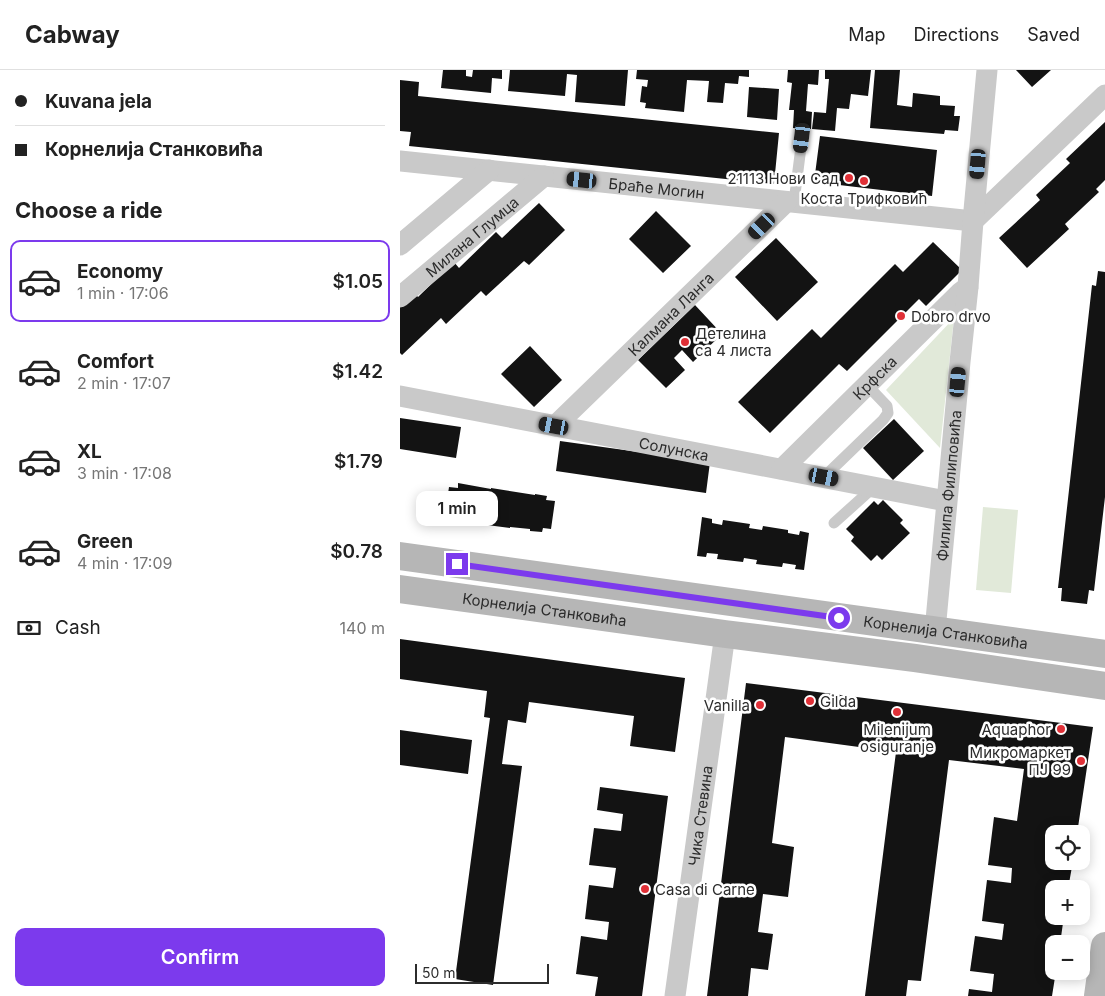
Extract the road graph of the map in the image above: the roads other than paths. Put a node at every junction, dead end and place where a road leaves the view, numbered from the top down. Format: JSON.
{"nodes":[{"id":1,"x":987,"y":70,"type":"edge"},
{"id":2,"x":1105,"y":95,"type":"edge"},
{"id":3,"x":802,"y":138,"type":"dead end"},
{"id":4,"x":400,"y":161,"type":"edge"},
{"id":5,"x":489,"y":170,"type":"junction"},
{"id":6,"x":544,"y":176,"type":"junction"},
{"id":7,"x":790,"y":202,"type":"junction"},
{"id":8,"x":973,"y":221,"type":"junction"},
{"id":9,"x":400,"y":245,"type":"edge"},
{"id":10,"x":968,"y":287,"type":"junction"},
{"id":11,"x":400,"y":297,"type":"edge"},
{"id":12,"x":867,"y":385,"type":"junction"},
{"id":13,"x":400,"y":396,"type":"edge"},
{"id":14,"x":554,"y":426,"type":"junction"},
{"id":15,"x":782,"y":469,"type":"junction"},
{"id":16,"x":824,"y":477,"type":"junction"},
{"id":17,"x":874,"y":487,"type":"junction"},
{"id":18,"x":946,"y":501,"type":"junction"},
{"id":19,"x":834,"y":524,"type":"dead end"},
{"id":20,"x":400,"y":556,"type":"edge"},
{"id":21,"x":400,"y":589,"type":"edge"},
{"id":22,"x":934,"y":631,"type":"junction"},
{"id":23,"x":725,"y":634,"type":"junction"},
{"id":24,"x":1105,"y":654,"type":"edge"},
{"id":25,"x":1105,"y":686,"type":"edge"},
{"id":26,"x":1105,"y":946,"type":"edge"},
{"id":27,"x":675,"y":996,"type":"edge"},
{"id":28,"x":1098,"y":996,"type":"edge"}],
"edges":[{"from":1,"to":8,"type":"street","name":"Филипа Филиповића"},
{"from":2,"to":8,"type":"street"},
{"from":3,"to":7,"type":"lane"},
{"from":4,"to":5,"type":"street","name":"Браће Могин"},
{"from":5,"to":6,"type":"street","name":"Браће Могин"},
{"from":5,"to":9,"type":"street"},
{"from":6,"to":7,"type":"street","name":"Браће Могин"},
{"from":6,"to":11,"type":"street","name":"Милана Глумца"},
{"from":7,"to":8,"type":"street","name":"Браће Могин"},
{"from":7,"to":14,"type":"street","name":"Калмана Ланга"},
{"from":8,"to":10,"type":"street","name":"Филипа Филиповића"},
{"from":10,"to":12,"type":"street","name":"Крфска"},
{"from":10,"to":18,"type":"street","name":"Филипа Филиповића"},
{"from":12,"to":15,"type":"street","name":"Крфска"},
{"from":12,"to":16,"type":"lane"},
{"from":13,"to":14,"type":"street","name":"Солунска"},
{"from":14,"to":15,"type":"street","name":"Солунска"},
{"from":15,"to":16,"type":"street","name":"Солунска"},
{"from":16,"to":17,"type":"street","name":"Солунска"},
{"from":17,"to":18,"type":"street","name":"Солунска"},
{"from":17,"to":19,"type":"lane"},
{"from":18,"to":22,"type":"street","name":"Филипа Филиповића"},
{"from":20,"to":22,"type":"main road","name":"Корнелија Станковића"},
{"from":21,"to":23,"type":"main road","name":"Корнелија Станковића"},
{"from":22,"to":24,"type":"main road","name":"Корнелија Станковића"},
{"from":23,"to":25,"type":"main road","name":"Корнелија Станковића"},
{"from":23,"to":27,"type":"street","name":"Чика Стевина"},
{"from":26,"to":28,"type":"main road"}]}
